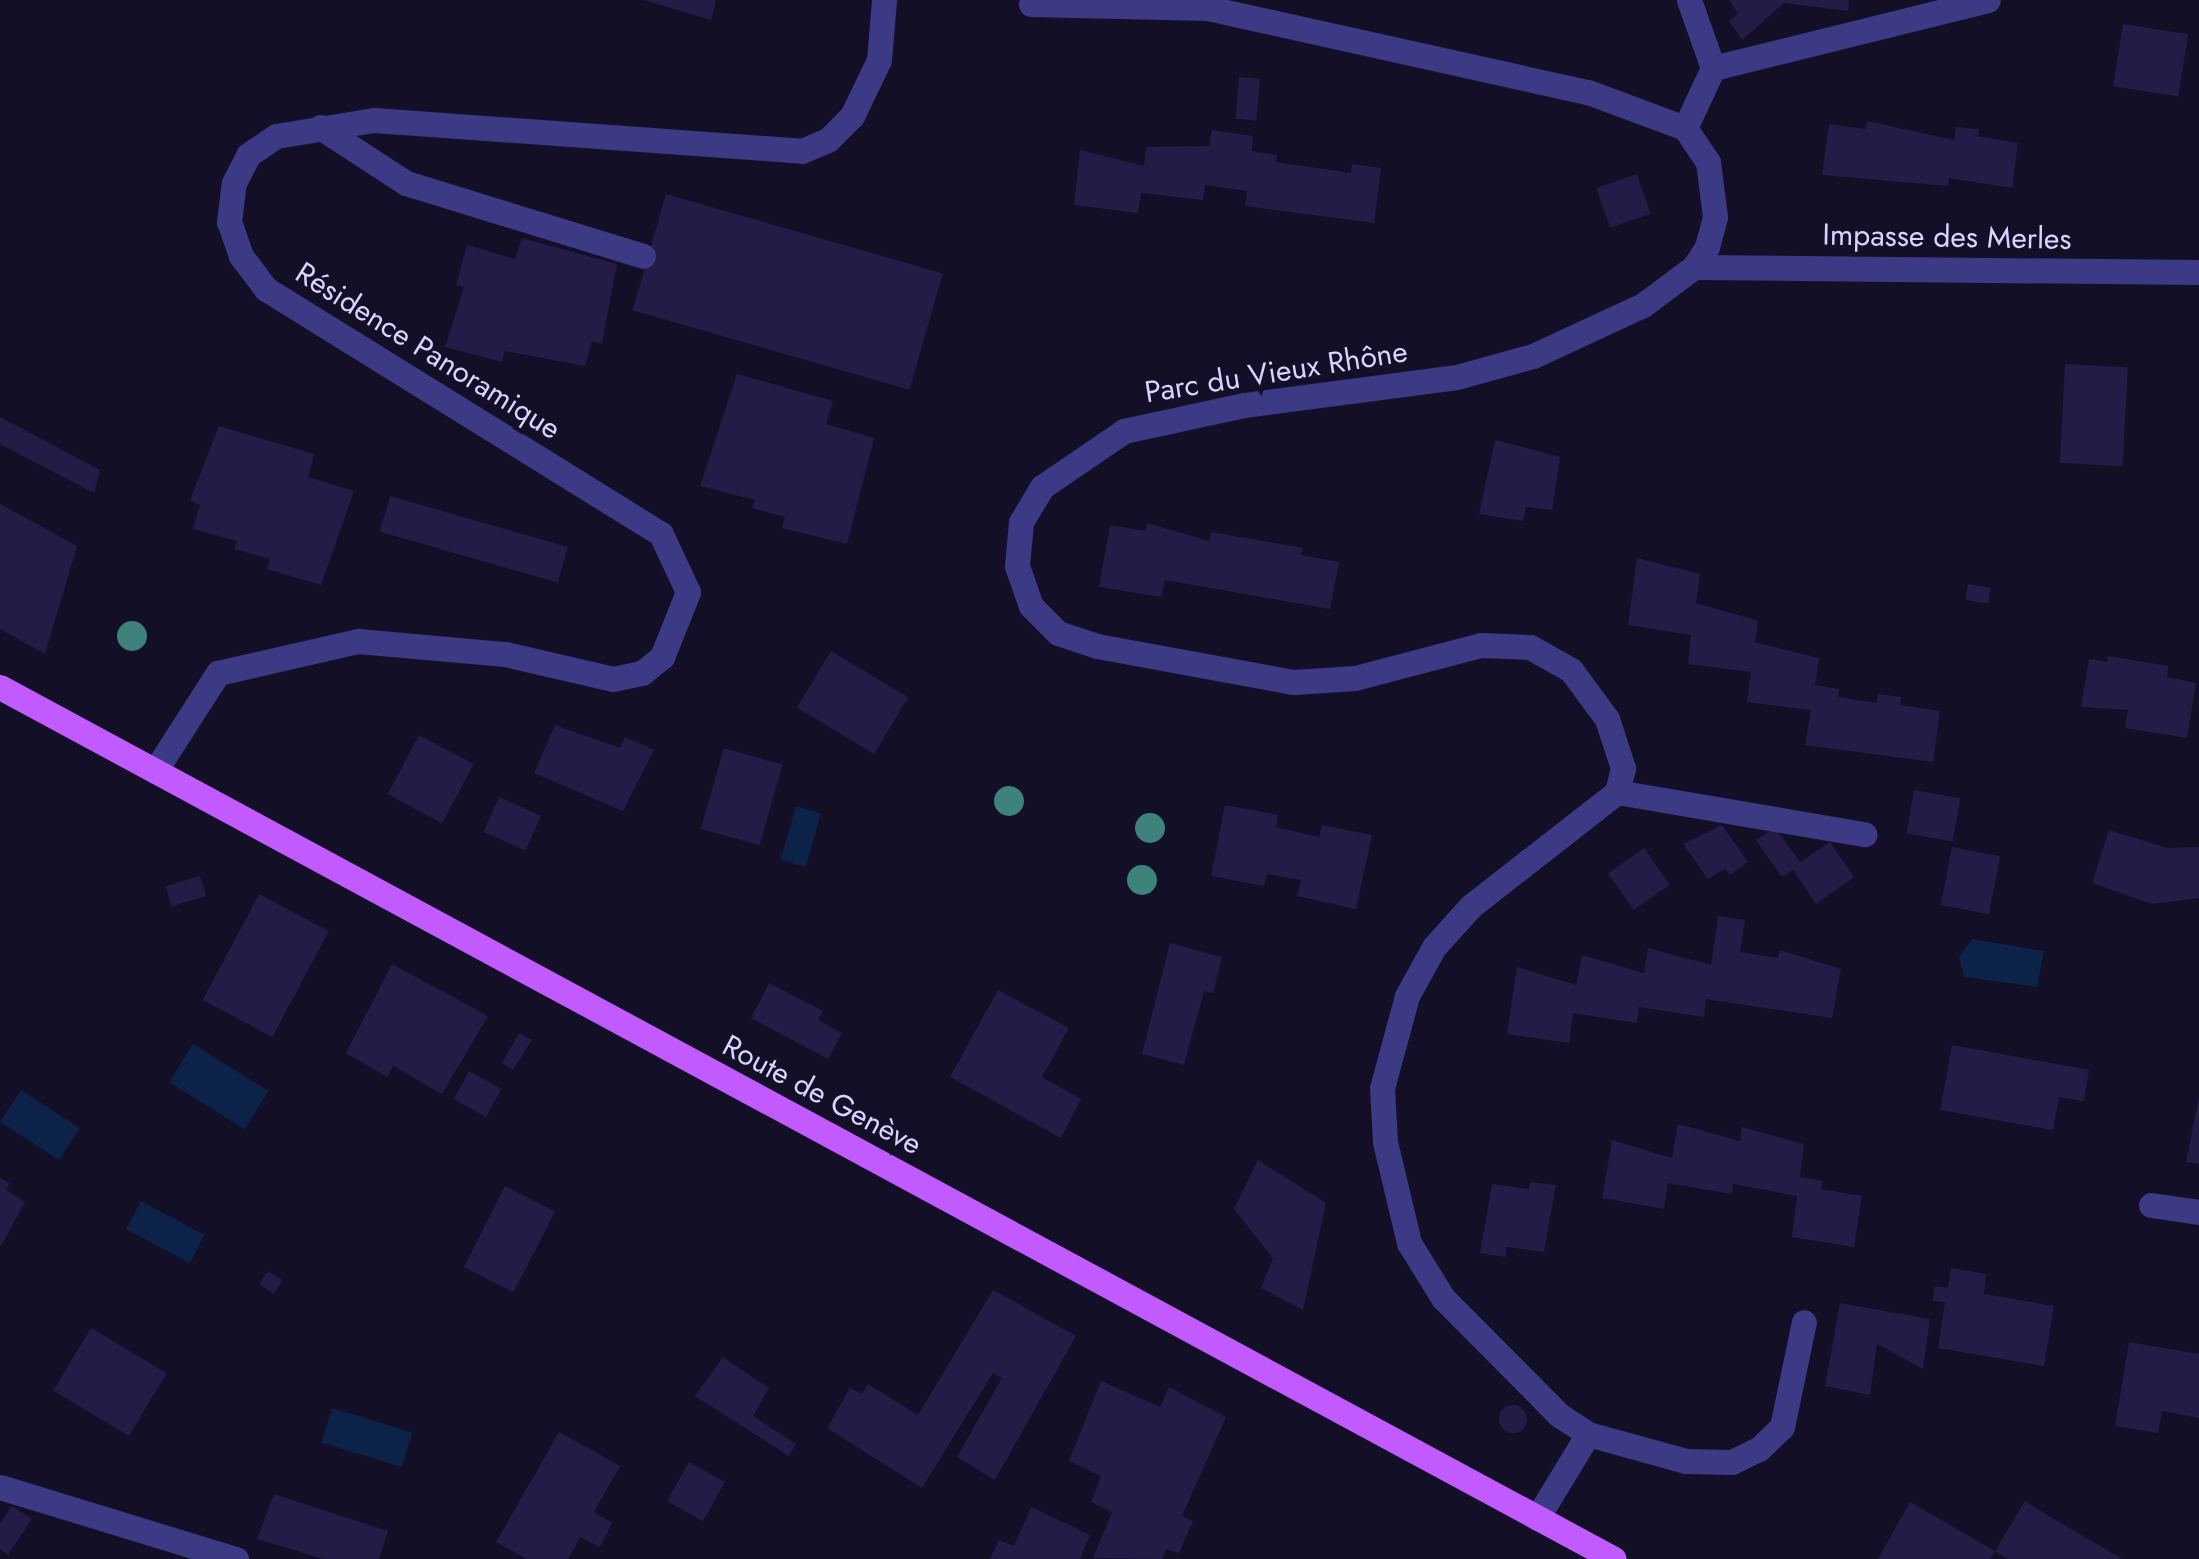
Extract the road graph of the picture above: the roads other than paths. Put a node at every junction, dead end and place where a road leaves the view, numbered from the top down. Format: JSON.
{"nodes":[{"id":1,"x":884,"y":0,"type":"edge"},
{"id":2,"x":1690,"y":0,"type":"edge"},
{"id":3,"x":1988,"y":0,"type":"edge"},
{"id":4,"x":1030,"y":4,"type":"dead end"},
{"id":5,"x":1713,"y":68,"type":"junction"},
{"id":6,"x":320,"y":127,"type":"junction"},
{"id":7,"x":1684,"y":128,"type":"junction"},
{"id":8,"x":643,"y":256,"type":"dead end"},
{"id":9,"x":1694,"y":267,"type":"junction"},
{"id":10,"x":2199,"y":272,"type":"edge"},
{"id":11,"x":0,"y":687,"type":"edge"},
{"id":12,"x":155,"y":772,"type":"junction"},
{"id":13,"x":1617,"y":792,"type":"junction"},
{"id":14,"x":1864,"y":834,"type":"dead end"},
{"id":15,"x":2151,"y":1205,"type":"dead end"},
{"id":16,"x":2199,"y":1212,"type":"edge"},
{"id":17,"x":1804,"y":1322,"type":"dead end"},
{"id":18,"x":1588,"y":1434,"type":"junction"},
{"id":19,"x":0,"y":1487,"type":"edge"},
{"id":20,"x":1537,"y":1518,"type":"junction"},
{"id":21,"x":236,"y":1559,"type":"edge"},
{"id":22,"x":1614,"y":1559,"type":"edge"}],
"edges":[{"from":1,"to":6,"type":"street","name":"Résidence Panoramique"},
{"from":2,"to":5,"type":"street"},
{"from":3,"to":5,"type":"street"},
{"from":4,"to":7,"type":"street"},
{"from":5,"to":7,"type":"street"},
{"from":6,"to":8,"type":"street"},
{"from":6,"to":12,"type":"street","name":"Résidence Panoramique"},
{"from":7,"to":9,"type":"street"},
{"from":9,"to":10,"type":"street","name":"Impasse des Merles"},
{"from":9,"to":13,"type":"street","name":"Parc du Vieux Rhône"},
{"from":11,"to":12,"type":"main road","name":"Route de Genève"},
{"from":12,"to":20,"type":"main road","name":"Route de Genève"},
{"from":13,"to":14,"type":"street"},
{"from":13,"to":18,"type":"street"},
{"from":15,"to":16,"type":"street"},
{"from":17,"to":18,"type":"street"},
{"from":18,"to":20,"type":"street"},
{"from":19,"to":21,"type":"street"},
{"from":20,"to":22,"type":"main road","name":"Route de Genève"}]}
